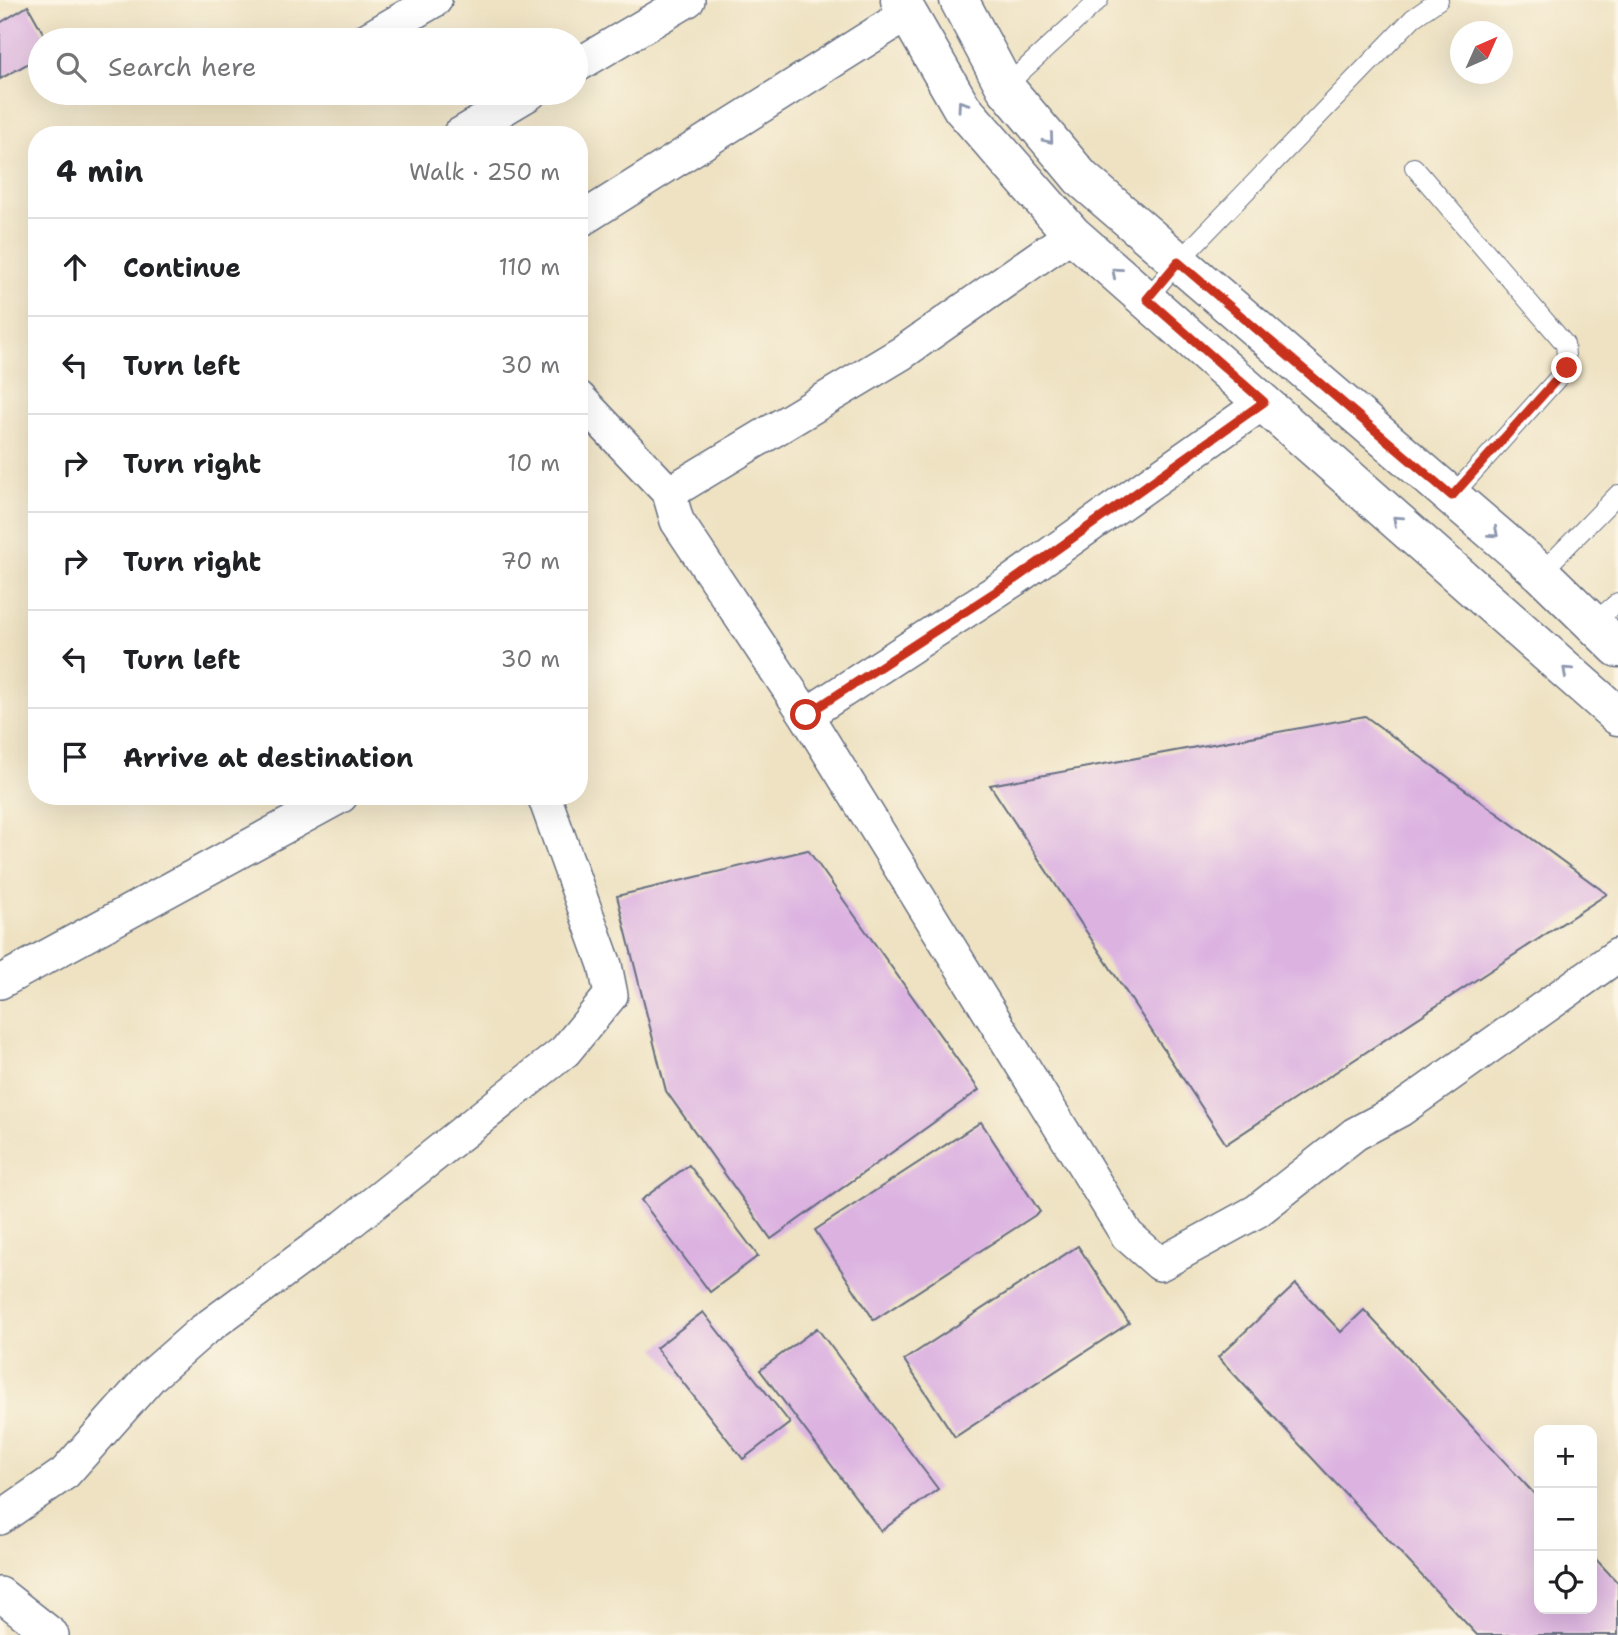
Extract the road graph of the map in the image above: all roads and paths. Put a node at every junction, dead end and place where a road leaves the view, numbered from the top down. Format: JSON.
{"nodes":[{"id":1,"x":435,"y":0,"type":"edge"},
{"id":2,"x":688,"y":0,"type":"edge"},
{"id":3,"x":959,"y":0,"type":"edge"},
{"id":4,"x":1099,"y":0,"type":"edge"},
{"id":5,"x":1439,"y":0,"type":"edge"},
{"id":6,"x":903,"y":7,"type":"edge"},
{"id":7,"x":387,"y":28,"type":"edge"},
{"id":8,"x":588,"y":59,"type":"edge"},
{"id":9,"x":1005,"y":87,"type":"junction"},
{"id":10,"x":510,"y":105,"type":"edge"},
{"id":11,"x":474,"y":126,"type":"edge"},
{"id":12,"x":1414,"y":167,"type":"dead end"},
{"id":13,"x":588,"y":215,"type":"edge"},
{"id":14,"x":1072,"y":234,"type":"junction"},
{"id":15,"x":1178,"y":262,"type":"junction"},
{"id":16,"x":1147,"y":299,"type":"junction"},
{"id":17,"x":1264,"y":402,"type":"junction"},
{"id":18,"x":588,"y":408,"type":"edge"},
{"id":19,"x":668,"y":493,"type":"junction"},
{"id":20,"x":1618,"y":494,"type":"edge"},
{"id":21,"x":1452,"y":496,"type":"junction"},
{"id":22,"x":1541,"y":573,"type":"junction"},
{"id":23,"x":1610,"y":624,"type":"edge"},
{"id":24,"x":806,"y":715,"type":"junction"},
{"id":25,"x":1618,"y":716,"type":"edge"},
{"id":26,"x":324,"y":805,"type":"edge"},
{"id":27,"x":547,"y":805,"type":"edge"},
{"id":28,"x":1618,"y":955,"type":"edge"},
{"id":29,"x":0,"y":982,"type":"edge"},
{"id":30,"x":0,"y":1518,"type":"edge"},
{"id":31,"x":0,"y":1594,"type":"edge"},
{"id":32,"x":52,"y":1635,"type":"edge"}],
"edges":[{"from":1,"to":7,"type":"street"},
{"from":2,"to":8,"type":"street"},
{"from":3,"to":9,"type":"street"},
{"from":4,"to":9,"type":"lane"},
{"from":5,"to":15,"type":"lane"},
{"from":6,"to":13,"type":"street"},
{"from":14,"to":6,"type":"street","one_way":true},
{"from":9,"to":15,"type":"street","one_way":true},
{"from":10,"to":11,"type":"street"},
{"from":12,"to":21,"type":"lane"},
{"from":16,"to":14,"type":"street","one_way":true},
{"from":14,"to":19,"type":"street"},
{"from":15,"to":16,"type":"lane"},
{"from":15,"to":21,"type":"street"},
{"from":16,"to":17,"type":"street"},
{"from":17,"to":24,"type":"street"},
{"from":25,"to":17,"type":"street","one_way":true},
{"from":18,"to":19,"type":"street"},
{"from":19,"to":24,"type":"street"},
{"from":20,"to":22,"type":"lane"},
{"from":21,"to":22,"type":"street","one_way":true},
{"from":22,"to":23,"type":"street"},
{"from":24,"to":28,"type":"street"},
{"from":26,"to":29,"type":"street"},
{"from":27,"to":30,"type":"street"},
{"from":31,"to":32,"type":"street"}]}
